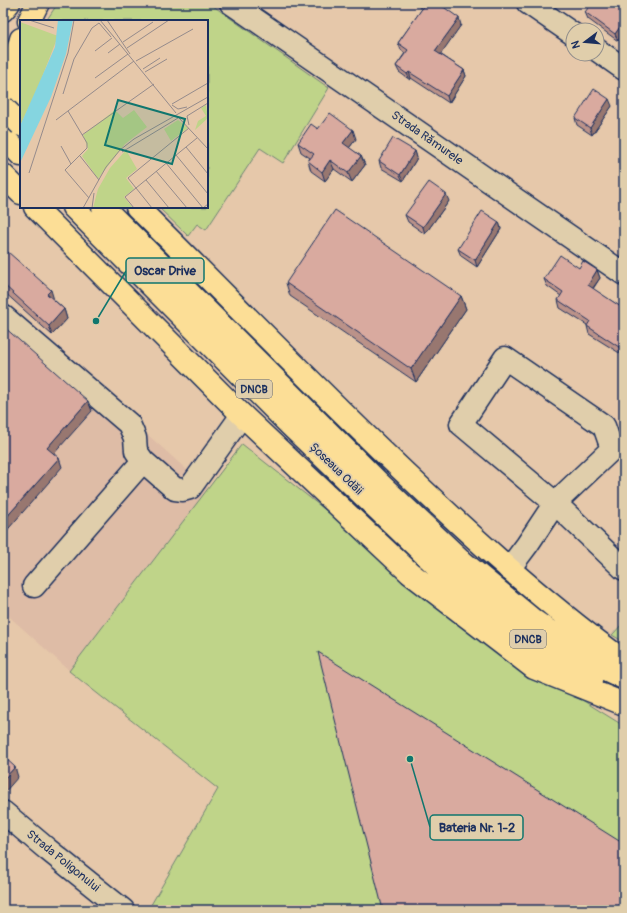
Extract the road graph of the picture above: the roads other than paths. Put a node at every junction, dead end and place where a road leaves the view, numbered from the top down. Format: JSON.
{"nodes":[{"id":1,"x":9,"y":3,"type":"edge"},
{"id":2,"x":38,"y":3,"type":"edge"},
{"id":3,"x":231,"y":3,"type":"edge"},
{"id":4,"x":528,"y":3,"type":"edge"},
{"id":5,"x":3,"y":10,"type":"edge"},
{"id":6,"x":30,"y":20,"type":"edge"},
{"id":7,"x":565,"y":28,"type":"edge"},
{"id":8,"x":20,"y":42,"type":"edge"},
{"id":9,"x":605,"y":56,"type":"edge"},
{"id":10,"x":624,"y":69,"type":"edge"},
{"id":11,"x":12,"y":78,"type":"edge"},
{"id":12,"x":3,"y":107,"type":"edge"},
{"id":13,"x":3,"y":117,"type":"edge"},
{"id":14,"x":20,"y":124,"type":"edge"},
{"id":15,"x":3,"y":137,"type":"edge"},
{"id":16,"x":20,"y":154,"type":"edge"},
{"id":17,"x":3,"y":175,"type":"edge"},
{"id":18,"x":20,"y":192,"type":"edge"},
{"id":19,"x":36,"y":208,"type":"edge"},
{"id":20,"x":74,"y":208,"type":"edge"},
{"id":21,"x":104,"y":208,"type":"edge"},
{"id":22,"x":138,"y":208,"type":"edge"},
{"id":23,"x":624,"y":274,"type":"edge"},
{"id":24,"x":3,"y":316,"type":"edge"},
{"id":25,"x":242,"y":415,"type":"junction"},
{"id":26,"x":618,"y":448,"type":"edge"},
{"id":27,"x":143,"y":461,"type":"junction"},
{"id":28,"x":555,"y":503,"type":"junction"},
{"id":29,"x":623,"y":565,"type":"edge"},
{"id":30,"x":509,"y":569,"type":"junction"},
{"id":31,"x":34,"y":586,"type":"dead end"},
{"id":32,"x":624,"y":661,"type":"edge"},
{"id":33,"x":624,"y":678,"type":"edge"},
{"id":34,"x":624,"y":702,"type":"edge"},
{"id":35,"x":3,"y":812,"type":"edge"},
{"id":36,"x":123,"y":910,"type":"edge"}],
"edges":[{"from":1,"to":5,"type":"main road"},
{"from":2,"to":6,"type":"main road"},
{"from":3,"to":23,"type":"street","name":"Strada Rămurele"},
{"from":4,"to":7,"type":"street"},
{"from":8,"to":11,"type":"main road"},
{"from":9,"to":10,"type":"street"},
{"from":11,"to":13,"type":"main road"},
{"from":12,"to":14,"type":"main road","bridge":true},
{"from":15,"to":16,"type":"main road"},
{"from":17,"to":18,"type":"main road"},
{"from":19,"to":25,"type":"main road"},
{"from":20,"to":34,"type":"main road","name":"Șoseaua Odăii","number":"DNCB"},
{"from":21,"to":33,"type":"main road","name":"Șoseaua Odăii","number":"DNCB"},
{"from":22,"to":30,"type":"main road"},
{"from":24,"to":27,"type":"street"},
{"from":25,"to":27,"type":"street"},
{"from":25,"to":34,"type":"main road"},
{"from":26,"to":28,"type":"street"},
{"from":26,"to":28,"type":"street"},
{"from":27,"to":31,"type":"street"},
{"from":28,"to":29,"type":"street"},
{"from":28,"to":30,"type":"street"},
{"from":30,"to":32,"type":"main road"},
{"from":35,"to":36,"type":"street","name":"Strada Poligonului"}]}
